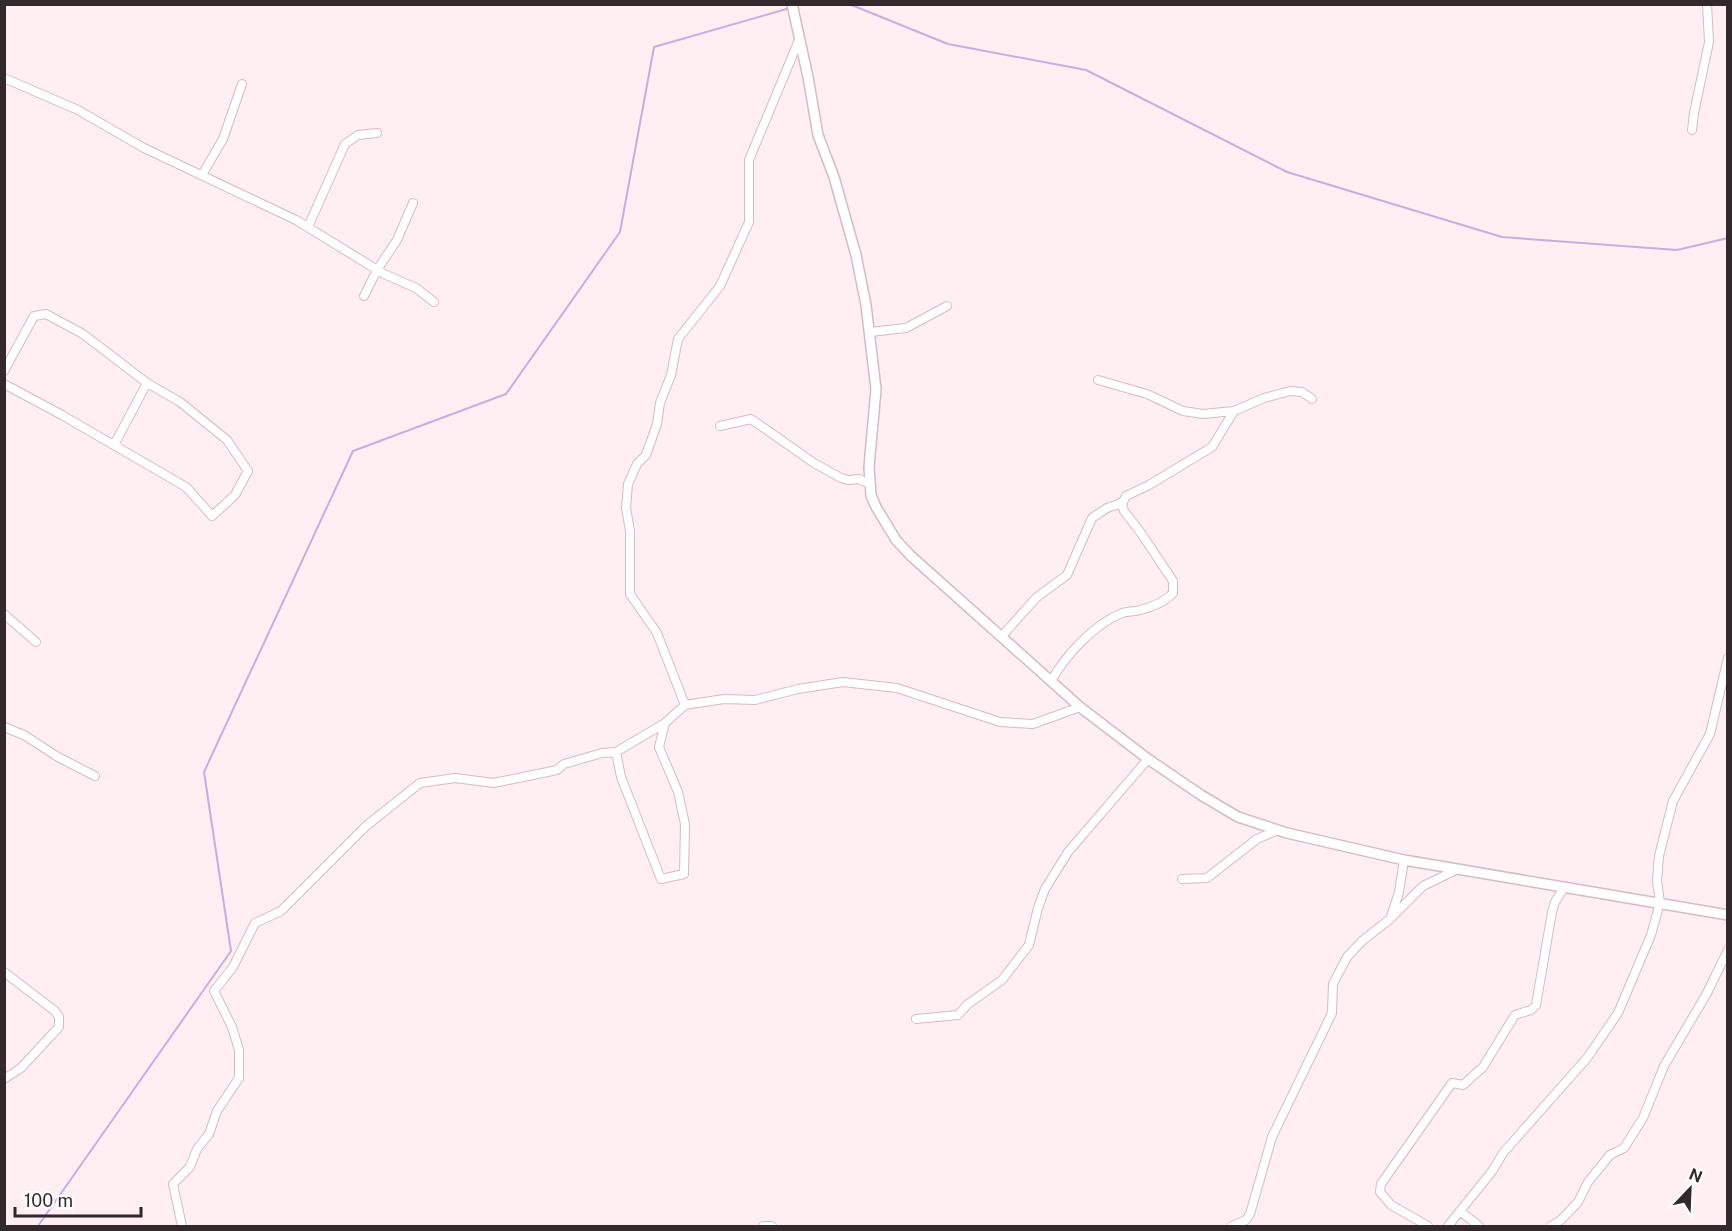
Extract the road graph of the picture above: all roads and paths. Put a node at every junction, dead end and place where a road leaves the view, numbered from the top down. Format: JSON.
{"nodes":[{"id":1,"x":792,"y":4,"type":"edge"},
{"id":2,"x":1707,"y":4,"type":"edge"},
{"id":3,"x":799,"y":39,"type":"junction"},
{"id":4,"x":4,"y":78,"type":"edge"},
{"id":5,"x":242,"y":84,"type":"dead end"},
{"id":6,"x":1692,"y":130,"type":"dead end"},
{"id":7,"x":377,"y":133,"type":"dead end"},
{"id":8,"x":202,"y":175,"type":"junction"},
{"id":9,"x":413,"y":203,"type":"dead end"},
{"id":10,"x":308,"y":227,"type":"junction"},
{"id":11,"x":377,"y":270,"type":"junction"},
{"id":12,"x":364,"y":297,"type":"dead end"},
{"id":13,"x":434,"y":302,"type":"dead end"},
{"id":14,"x":946,"y":306,"type":"dead end"},
{"id":15,"x":870,"y":332,"type":"junction"},
{"id":16,"x":4,"y":371,"type":"edge"},
{"id":17,"x":1098,"y":380,"type":"dead end"},
{"id":18,"x":147,"y":383,"type":"junction"},
{"id":19,"x":4,"y":384,"type":"edge"},
{"id":20,"x":1312,"y":399,"type":"dead end"},
{"id":21,"x":1234,"y":411,"type":"junction"},
{"id":22,"x":720,"y":426,"type":"dead end"},
{"id":23,"x":114,"y":445,"type":"junction"},
{"id":24,"x":870,"y":484,"type":"junction"},
{"id":25,"x":1125,"y":499,"type":"junction"},
{"id":26,"x":4,"y":614,"type":"edge"},
{"id":27,"x":1001,"y":637,"type":"junction"},
{"id":28,"x":36,"y":642,"type":"dead end"},
{"id":29,"x":1728,"y":658,"type":"edge"},
{"id":30,"x":1051,"y":681,"type":"junction"},
{"id":31,"x":685,"y":705,"type":"junction"},
{"id":32,"x":1080,"y":707,"type":"junction"},
{"id":33,"x":665,"y":723,"type":"junction"},
{"id":34,"x":4,"y":727,"type":"edge"},
{"id":35,"x":616,"y":752,"type":"junction"},
{"id":36,"x":1148,"y":759,"type":"junction"},
{"id":37,"x":95,"y":776,"type":"dead end"},
{"id":38,"x":1278,"y":830,"type":"junction"},
{"id":39,"x":1404,"y":860,"type":"junction"},
{"id":40,"x":1460,"y":868,"type":"junction"},
{"id":41,"x":1182,"y":879,"type":"dead end"},
{"id":42,"x":1564,"y":888,"type":"junction"},
{"id":43,"x":1660,"y":903,"type":"junction"},
{"id":44,"x":1728,"y":915,"type":"edge"},
{"id":45,"x":1390,"y":919,"type":"junction"},
{"id":46,"x":1728,"y":950,"type":"edge"},
{"id":47,"x":4,"y":972,"type":"edge"},
{"id":48,"x":916,"y":1019,"type":"dead end"},
{"id":49,"x":4,"y":1079,"type":"edge"},
{"id":50,"x":1460,"y":1211,"type":"junction"},
{"id":51,"x":182,"y":1227,"type":"edge"},
{"id":52,"x":763,"y":1227,"type":"edge"},
{"id":53,"x":772,"y":1227,"type":"edge"},
{"id":54,"x":1232,"y":1227,"type":"edge"},
{"id":55,"x":1428,"y":1227,"type":"edge"},
{"id":56,"x":1448,"y":1227,"type":"edge"},
{"id":57,"x":1479,"y":1227,"type":"edge"},
{"id":58,"x":1551,"y":1227,"type":"edge"}],
"edges":[{"from":1,"to":3,"type":"street"},
{"from":2,"to":6,"type":"street"},
{"from":3,"to":15,"type":"street"},
{"from":3,"to":31,"type":"street"},
{"from":4,"to":8,"type":"street"},
{"from":5,"to":8,"type":"street"},
{"from":7,"to":10,"type":"street"},
{"from":8,"to":10,"type":"street"},
{"from":9,"to":11,"type":"street"},
{"from":10,"to":11,"type":"street"},
{"from":11,"to":12,"type":"street"},
{"from":11,"to":13,"type":"street"},
{"from":14,"to":15,"type":"street"},
{"from":15,"to":24,"type":"street"},
{"from":16,"to":18,"type":"street"},
{"from":17,"to":21,"type":"street"},
{"from":18,"to":23,"type":"street"},
{"from":18,"to":23,"type":"street"},
{"from":19,"to":23,"type":"street"},
{"from":20,"to":21,"type":"street"},
{"from":21,"to":25,"type":"street"},
{"from":22,"to":24,"type":"street"},
{"from":24,"to":27,"type":"street"},
{"from":25,"to":27,"type":"street"},
{"from":25,"to":30,"type":"street"},
{"from":26,"to":28,"type":"street"},
{"from":27,"to":30,"type":"street"},
{"from":29,"to":43,"type":"street"},
{"from":30,"to":32,"type":"street"},
{"from":31,"to":32,"type":"street"},
{"from":31,"to":33,"type":"street"},
{"from":32,"to":36,"type":"street"},
{"from":33,"to":35,"type":"street"},
{"from":33,"to":35,"type":"street"},
{"from":34,"to":37,"type":"street"},
{"from":35,"to":51,"type":"street"},
{"from":36,"to":38,"type":"street"},
{"from":36,"to":48,"type":"street"},
{"from":38,"to":39,"type":"street"},
{"from":38,"to":41,"type":"street"},
{"from":39,"to":40,"type":"street"},
{"from":39,"to":45,"type":"street"},
{"from":40,"to":42,"type":"street"},
{"from":40,"to":45,"type":"street"},
{"from":42,"to":43,"type":"street"},
{"from":42,"to":55,"type":"street"},
{"from":43,"to":44,"type":"street"},
{"from":43,"to":50,"type":"street"},
{"from":45,"to":54,"type":"street"},
{"from":46,"to":58,"type":"street"},
{"from":47,"to":49,"type":"street"},
{"from":50,"to":56,"type":"street"},
{"from":50,"to":57,"type":"street"},
{"from":52,"to":53,"type":"street"}]}
